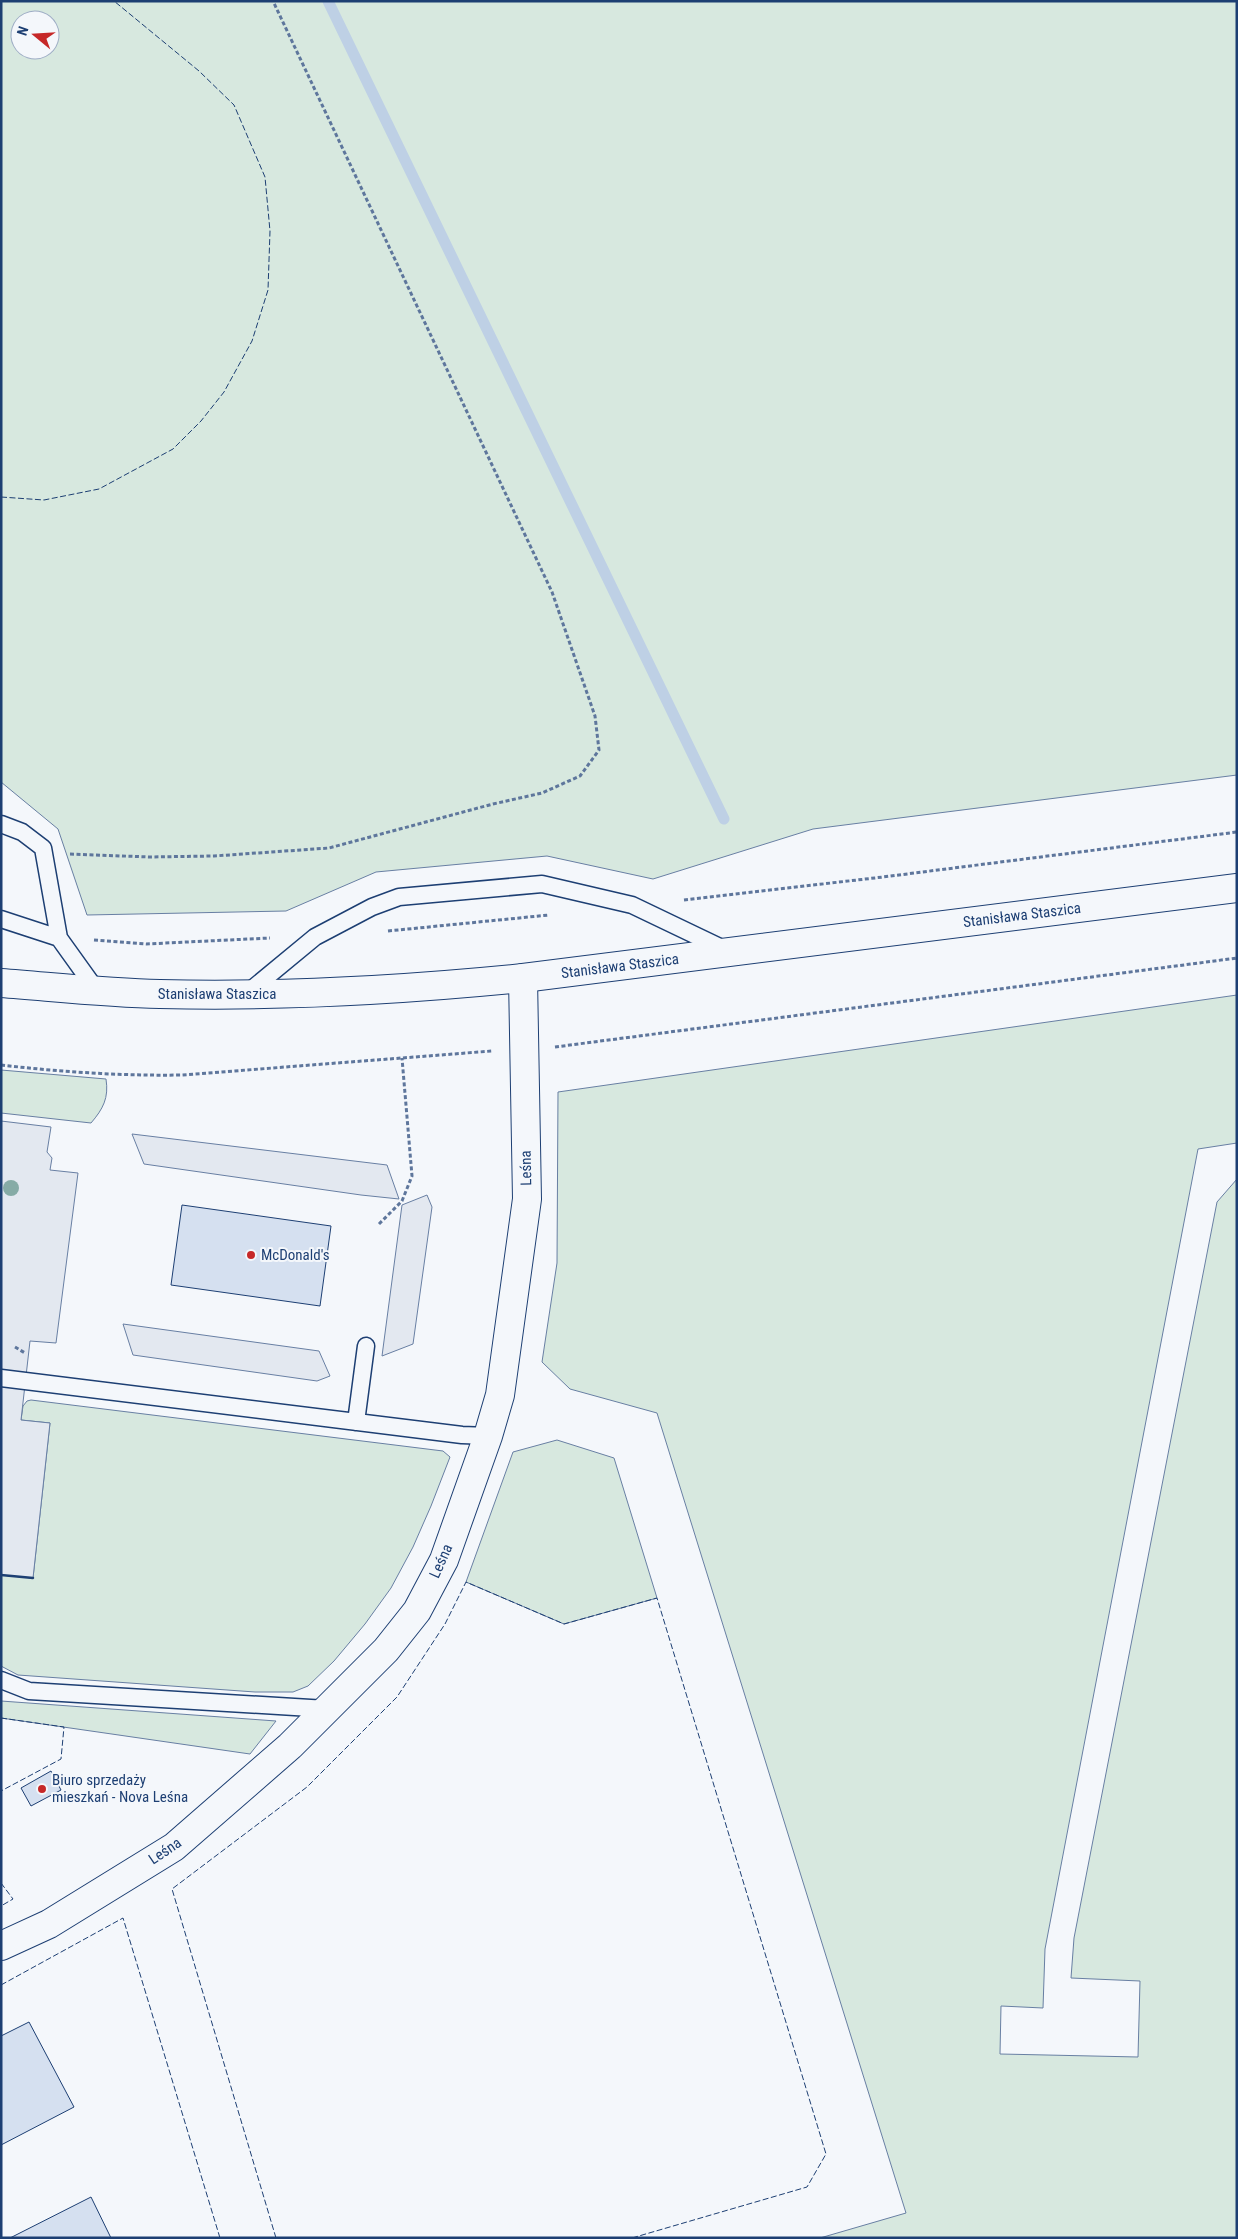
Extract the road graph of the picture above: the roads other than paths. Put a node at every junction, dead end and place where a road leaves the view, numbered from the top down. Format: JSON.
{"nodes":[{"id":1,"x":1,"y":824,"type":"edge"},
{"id":2,"x":1237,"y":888,"type":"edge"},
{"id":3,"x":1,"y":919,"type":"edge"},
{"id":4,"x":59,"y":938,"type":"junction"},
{"id":5,"x":731,"y":952,"type":"junction"},
{"id":6,"x":523,"y":978,"type":"junction"},
{"id":7,"x":1,"y":982,"type":"edge"},
{"id":8,"x":97,"y":991,"type":"junction"},
{"id":9,"x":246,"y":994,"type":"junction"},
{"id":10,"x":366,"y":1346,"type":"dead end"},
{"id":11,"x":1,"y":1378,"type":"edge"},
{"id":12,"x":356,"y":1422,"type":"junction"},
{"id":13,"x":488,"y":1436,"type":"junction"},
{"id":14,"x":1,"y":1680,"type":"edge"},
{"id":15,"x":327,"y":1708,"type":"junction"},
{"id":16,"x":1,"y":1946,"type":"edge"}],
"edges":[{"from":1,"to":4,"type":"lane"},
{"from":2,"to":5,"type":"main road","name":"Stanisława Staszica"},
{"from":3,"to":4,"type":"lane"},
{"from":4,"to":8,"type":"lane"},
{"from":5,"to":6,"type":"main road","name":"Stanisława Staszica"},
{"from":5,"to":9,"type":"lane"},
{"from":6,"to":9,"type":"main road","name":"Stanisława Staszica"},
{"from":6,"to":13,"type":"main road","name":"Leśna"},
{"from":7,"to":8,"type":"main road","name":"Stanisława Staszica"},
{"from":8,"to":9,"type":"main road","name":"Stanisława Staszica"},
{"from":10,"to":12,"type":"lane"},
{"from":11,"to":12,"type":"lane"},
{"from":12,"to":13,"type":"lane"},
{"from":13,"to":15,"type":"main road","name":"Leśna"},
{"from":14,"to":15,"type":"lane"},
{"from":15,"to":16,"type":"main road","name":"Leśna"}]}
